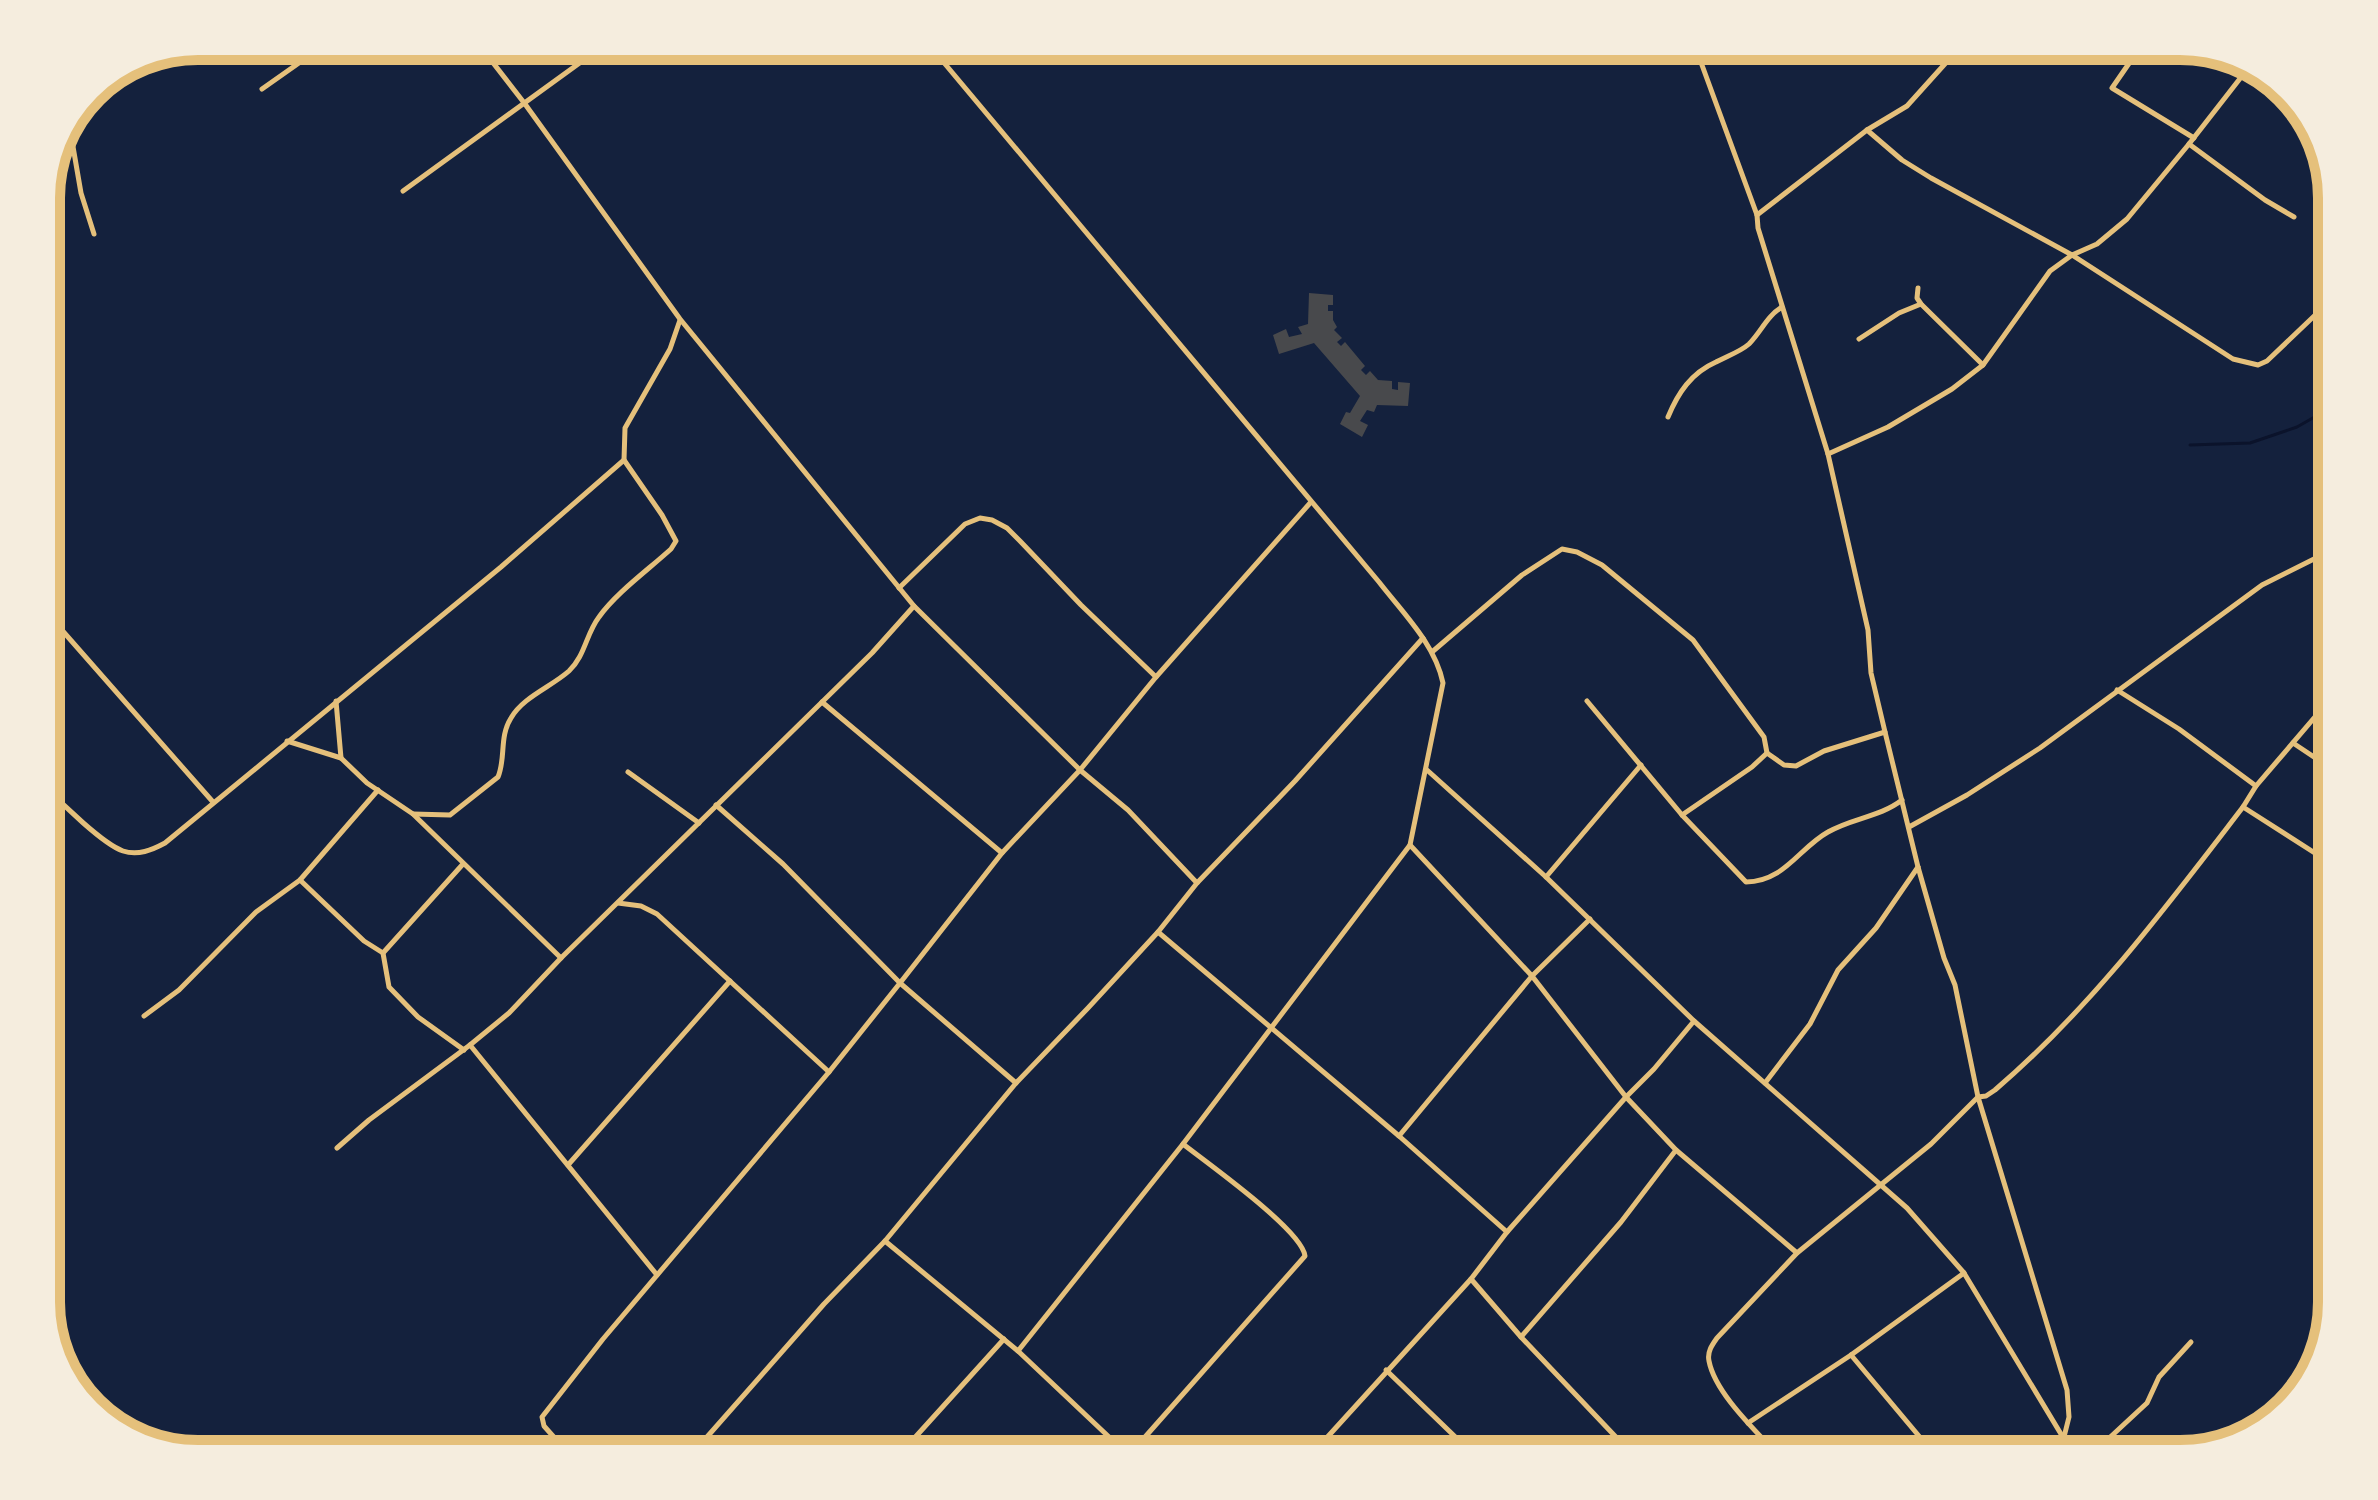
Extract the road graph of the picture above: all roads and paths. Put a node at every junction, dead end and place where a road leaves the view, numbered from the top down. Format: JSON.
{"nodes":[{"id":1,"x":303,"y":60,"type":"edge"},
{"id":2,"x":491,"y":60,"type":"edge"},
{"id":3,"x":584,"y":60,"type":"edge"},
{"id":4,"x":942,"y":60,"type":"edge"},
{"id":5,"x":1700,"y":60,"type":"edge"},
{"id":6,"x":1948,"y":60,"type":"edge"},
{"id":7,"x":2131,"y":60,"type":"edge"},
{"id":8,"x":2243,"y":75,"type":"edge"},
{"id":9,"x":262,"y":89,"type":"dead end"},
{"id":10,"x":525,"y":104,"type":"junction"},
{"id":11,"x":1867,"y":130,"type":"junction"},
{"id":12,"x":2194,"y":138,"type":"junction"},
{"id":13,"x":72,"y":142,"type":"edge"},
{"id":14,"x":2189,"y":144,"type":"junction"},
{"id":15,"x":403,"y":191,"type":"dead end"},
{"id":16,"x":1757,"y":215,"type":"junction"},
{"id":17,"x":2294,"y":217,"type":"dead end"},
{"id":18,"x":94,"y":234,"type":"dead end"},
{"id":19,"x":2072,"y":255,"type":"junction"},
{"id":20,"x":1918,"y":288,"type":"dead end"},
{"id":21,"x":1921,"y":304,"type":"junction"},
{"id":22,"x":1782,"y":307,"type":"junction"},
{"id":23,"x":2318,"y":312,"type":"edge"},
{"id":24,"x":680,"y":319,"type":"junction"},
{"id":25,"x":1859,"y":339,"type":"dead end"},
{"id":26,"x":1983,"y":365,"type":"junction"},
{"id":27,"x":1668,"y":417,"type":"dead end"},
{"id":28,"x":1828,"y":454,"type":"junction"},
{"id":29,"x":624,"y":460,"type":"junction"},
{"id":30,"x":1311,"y":502,"type":"junction"},
{"id":31,"x":2318,"y":557,"type":"edge"},
{"id":32,"x":899,"y":588,"type":"junction"},
{"id":33,"x":914,"y":606,"type":"junction"},
{"id":34,"x":60,"y":628,"type":"edge"},
{"id":35,"x":1423,"y":638,"type":"junction"},
{"id":36,"x":1432,"y":652,"type":"junction"},
{"id":37,"x":1156,"y":677,"type":"junction"},
{"id":38,"x":2117,"y":690,"type":"junction"},
{"id":39,"x":336,"y":701,"type":"junction"},
{"id":40,"x":1587,"y":701,"type":"dead end"},
{"id":41,"x":822,"y":702,"type":"junction"},
{"id":42,"x":2318,"y":714,"type":"edge"},
{"id":43,"x":1885,"y":732,"type":"junction"},
{"id":44,"x":287,"y":741,"type":"junction"},
{"id":45,"x":2293,"y":743,"type":"junction"},
{"id":46,"x":1767,"y":753,"type":"junction"},
{"id":47,"x":341,"y":758,"type":"junction"},
{"id":48,"x":2318,"y":760,"type":"edge"},
{"id":49,"x":1641,"y":765,"type":"junction"},
{"id":50,"x":1426,"y":769,"type":"junction"},
{"id":51,"x":1080,"y":770,"type":"junction"},
{"id":52,"x":628,"y":772,"type":"dead end"},
{"id":53,"x":2256,"y":786,"type":"junction"},
{"id":54,"x":378,"y":790,"type":"junction"},
{"id":55,"x":60,"y":799,"type":"edge"},
{"id":56,"x":1902,"y":800,"type":"junction"},
{"id":57,"x":213,"y":802,"type":"junction"},
{"id":58,"x":716,"y":805,"type":"junction"},
{"id":59,"x":2243,"y":807,"type":"junction"},
{"id":60,"x":413,"y":814,"type":"junction"},
{"id":61,"x":1682,"y":815,"type":"junction"},
{"id":62,"x":699,"y":823,"type":"junction"},
{"id":63,"x":1909,"y":827,"type":"junction"},
{"id":64,"x":1410,"y":845,"type":"junction"},
{"id":65,"x":1002,"y":853,"type":"junction"},
{"id":66,"x":2318,"y":855,"type":"edge"},
{"id":67,"x":463,"y":864,"type":"junction"},
{"id":68,"x":1918,"y":867,"type":"junction"},
{"id":69,"x":1546,"y":877,"type":"junction"},
{"id":70,"x":300,"y":880,"type":"junction"},
{"id":71,"x":1197,"y":883,"type":"junction"},
{"id":72,"x":617,"y":903,"type":"junction"},
{"id":73,"x":1590,"y":919,"type":"junction"},
{"id":74,"x":1158,"y":932,"type":"junction"},
{"id":75,"x":383,"y":953,"type":"junction"},
{"id":76,"x":561,"y":958,"type":"junction"},
{"id":77,"x":1532,"y":976,"type":"junction"},
{"id":78,"x":730,"y":981,"type":"junction"},
{"id":79,"x":900,"y":983,"type":"junction"},
{"id":80,"x":144,"y":1016,"type":"dead end"},
{"id":81,"x":1694,"y":1021,"type":"junction"},
{"id":82,"x":1271,"y":1030,"type":"junction"},
{"id":83,"x":467,"y":1047,"type":"junction"},
{"id":84,"x":829,"y":1072,"type":"junction"},
{"id":85,"x":1016,"y":1083,"type":"junction"},
{"id":86,"x":1765,"y":1083,"type":"junction"},
{"id":87,"x":1626,"y":1097,"type":"junction"},
{"id":88,"x":1978,"y":1097,"type":"junction"},
{"id":89,"x":1399,"y":1136,"type":"junction"},
{"id":90,"x":1183,"y":1144,"type":"junction"},
{"id":91,"x":337,"y":1148,"type":"dead end"},
{"id":92,"x":1676,"y":1150,"type":"junction"},
{"id":93,"x":568,"y":1165,"type":"junction"},
{"id":94,"x":1883,"y":1185,"type":"junction"},
{"id":95,"x":1507,"y":1232,"type":"junction"},
{"id":96,"x":885,"y":1241,"type":"junction"},
{"id":97,"x":1797,"y":1253,"type":"junction"},
{"id":98,"x":1964,"y":1273,"type":"junction"},
{"id":99,"x":657,"y":1275,"type":"junction"},
{"id":100,"x":1471,"y":1279,"type":"junction"},
{"id":101,"x":1521,"y":1337,"type":"junction"},
{"id":102,"x":1004,"y":1339,"type":"junction"},
{"id":103,"x":2191,"y":1342,"type":"dead end"},
{"id":104,"x":1018,"y":1351,"type":"junction"},
{"id":105,"x":1851,"y":1355,"type":"junction"},
{"id":106,"x":1386,"y":1370,"type":"junction"},
{"id":107,"x":1748,"y":1423,"type":"junction"},
{"id":108,"x":2064,"y":1437,"type":"junction"},
{"id":109,"x":556,"y":1440,"type":"edge"},
{"id":110,"x":704,"y":1440,"type":"edge"},
{"id":111,"x":913,"y":1440,"type":"edge"},
{"id":112,"x":1113,"y":1440,"type":"edge"},
{"id":113,"x":1141,"y":1440,"type":"edge"},
{"id":114,"x":1324,"y":1440,"type":"edge"},
{"id":115,"x":1458,"y":1440,"type":"edge"},
{"id":116,"x":1619,"y":1440,"type":"edge"},
{"id":117,"x":1764,"y":1440,"type":"edge"},
{"id":118,"x":1922,"y":1440,"type":"edge"},
{"id":119,"x":2066,"y":1440,"type":"edge"},
{"id":120,"x":2107,"y":1440,"type":"edge"}],
"edges":[{"from":1,"to":9,"type":"street"},
{"from":2,"to":10,"type":"street"},
{"from":3,"to":10,"type":"street"},
{"from":4,"to":30,"type":"street"},
{"from":5,"to":16,"type":"street"},
{"from":6,"to":11,"type":"street"},
{"from":7,"to":12,"type":"street"},
{"from":8,"to":12,"type":"street"},
{"from":10,"to":15,"type":"street"},
{"from":10,"to":24,"type":"street"},
{"from":11,"to":16,"type":"street"},
{"from":11,"to":19,"type":"street"},
{"from":12,"to":14,"type":"street"},
{"from":13,"to":18,"type":"street"},
{"from":14,"to":17,"type":"street"},
{"from":14,"to":19,"type":"street"},
{"from":16,"to":22,"type":"street"},
{"from":19,"to":23,"type":"street"},
{"from":19,"to":26,"type":"street"},
{"from":20,"to":21,"type":"street"},
{"from":21,"to":25,"type":"street"},
{"from":21,"to":26,"type":"street"},
{"from":22,"to":27,"type":"street"},
{"from":22,"to":28,"type":"street"},
{"from":24,"to":29,"type":"street"},
{"from":24,"to":32,"type":"street"},
{"from":26,"to":28,"type":"street"},
{"from":28,"to":43,"type":"street"},
{"from":29,"to":39,"type":"street"},
{"from":29,"to":60,"type":"street"},
{"from":30,"to":35,"type":"street"},
{"from":30,"to":37,"type":"street"},
{"from":31,"to":38,"type":"street"},
{"from":32,"to":33,"type":"street"},
{"from":32,"to":37,"type":"street"},
{"from":33,"to":41,"type":"street"},
{"from":33,"to":51,"type":"street"},
{"from":34,"to":57,"type":"street"},
{"from":35,"to":36,"type":"street"},
{"from":35,"to":71,"type":"street"},
{"from":36,"to":46,"type":"street"},
{"from":36,"to":50,"type":"street"},
{"from":37,"to":51,"type":"street"},
{"from":38,"to":53,"type":"street"},
{"from":38,"to":63,"type":"street"},
{"from":39,"to":44,"type":"street"},
{"from":39,"to":47,"type":"street"},
{"from":40,"to":49,"type":"street"},
{"from":41,"to":58,"type":"street"},
{"from":41,"to":65,"type":"street"},
{"from":42,"to":45,"type":"street"},
{"from":43,"to":46,"type":"street"},
{"from":43,"to":56,"type":"street"},
{"from":44,"to":47,"type":"street"},
{"from":44,"to":57,"type":"street"},
{"from":45,"to":48,"type":"street"},
{"from":45,"to":53,"type":"street"},
{"from":46,"to":61,"type":"street"},
{"from":47,"to":54,"type":"street"},
{"from":49,"to":61,"type":"street"},
{"from":49,"to":69,"type":"street"},
{"from":50,"to":64,"type":"street"},
{"from":50,"to":69,"type":"street"},
{"from":51,"to":65,"type":"street"},
{"from":51,"to":71,"type":"street"},
{"from":52,"to":62,"type":"street"},
{"from":53,"to":59,"type":"street"},
{"from":54,"to":60,"type":"street"},
{"from":54,"to":70,"type":"street"},
{"from":55,"to":57,"type":"street"},
{"from":56,"to":61,"type":"street"},
{"from":56,"to":63,"type":"street"},
{"from":58,"to":62,"type":"street"},
{"from":58,"to":79,"type":"street"},
{"from":59,"to":66,"type":"street"},
{"from":59,"to":88,"type":"street"},
{"from":60,"to":67,"type":"street"},
{"from":62,"to":72,"type":"street"},
{"from":63,"to":68,"type":"street"},
{"from":64,"to":77,"type":"street"},
{"from":64,"to":82,"type":"street"},
{"from":65,"to":79,"type":"street"},
{"from":67,"to":75,"type":"street"},
{"from":67,"to":76,"type":"street"},
{"from":68,"to":86,"type":"street"},
{"from":68,"to":88,"type":"street"},
{"from":69,"to":73,"type":"street"},
{"from":70,"to":75,"type":"street"},
{"from":70,"to":80,"type":"street"},
{"from":71,"to":74,"type":"street"},
{"from":72,"to":76,"type":"street"},
{"from":72,"to":78,"type":"street"},
{"from":73,"to":77,"type":"street"},
{"from":73,"to":81,"type":"street"},
{"from":74,"to":82,"type":"street"},
{"from":74,"to":85,"type":"street"},
{"from":75,"to":83,"type":"street"},
{"from":76,"to":83,"type":"street"},
{"from":77,"to":87,"type":"street"},
{"from":77,"to":89,"type":"street"},
{"from":78,"to":84,"type":"street"},
{"from":78,"to":93,"type":"street"},
{"from":79,"to":84,"type":"street"},
{"from":79,"to":85,"type":"street"},
{"from":81,"to":86,"type":"street"},
{"from":81,"to":87,"type":"street"},
{"from":82,"to":89,"type":"street"},
{"from":82,"to":90,"type":"street"},
{"from":83,"to":91,"type":"street"},
{"from":83,"to":93,"type":"street"},
{"from":84,"to":99,"type":"street"},
{"from":85,"to":96,"type":"street"},
{"from":86,"to":94,"type":"street"},
{"from":87,"to":92,"type":"street"},
{"from":87,"to":95,"type":"street"},
{"from":88,"to":94,"type":"street"},
{"from":88,"to":108,"type":"street"},
{"from":89,"to":95,"type":"street"},
{"from":90,"to":104,"type":"street"},
{"from":90,"to":113,"type":"street"},
{"from":92,"to":97,"type":"street"},
{"from":92,"to":101,"type":"street"},
{"from":93,"to":99,"type":"street"},
{"from":94,"to":97,"type":"street"},
{"from":94,"to":98,"type":"street"},
{"from":95,"to":100,"type":"street"},
{"from":96,"to":102,"type":"street"},
{"from":96,"to":110,"type":"street"},
{"from":97,"to":107,"type":"street"},
{"from":98,"to":105,"type":"street"},
{"from":98,"to":108,"type":"street"},
{"from":99,"to":109,"type":"street"},
{"from":100,"to":101,"type":"street"},
{"from":100,"to":106,"type":"street"},
{"from":101,"to":116,"type":"street"},
{"from":102,"to":104,"type":"street"},
{"from":102,"to":111,"type":"street"},
{"from":103,"to":120,"type":"street"},
{"from":104,"to":112,"type":"street"},
{"from":105,"to":107,"type":"street"},
{"from":105,"to":118,"type":"street"},
{"from":106,"to":114,"type":"street"},
{"from":106,"to":115,"type":"street"},
{"from":107,"to":117,"type":"street"},
{"from":108,"to":119,"type":"street"}]}
